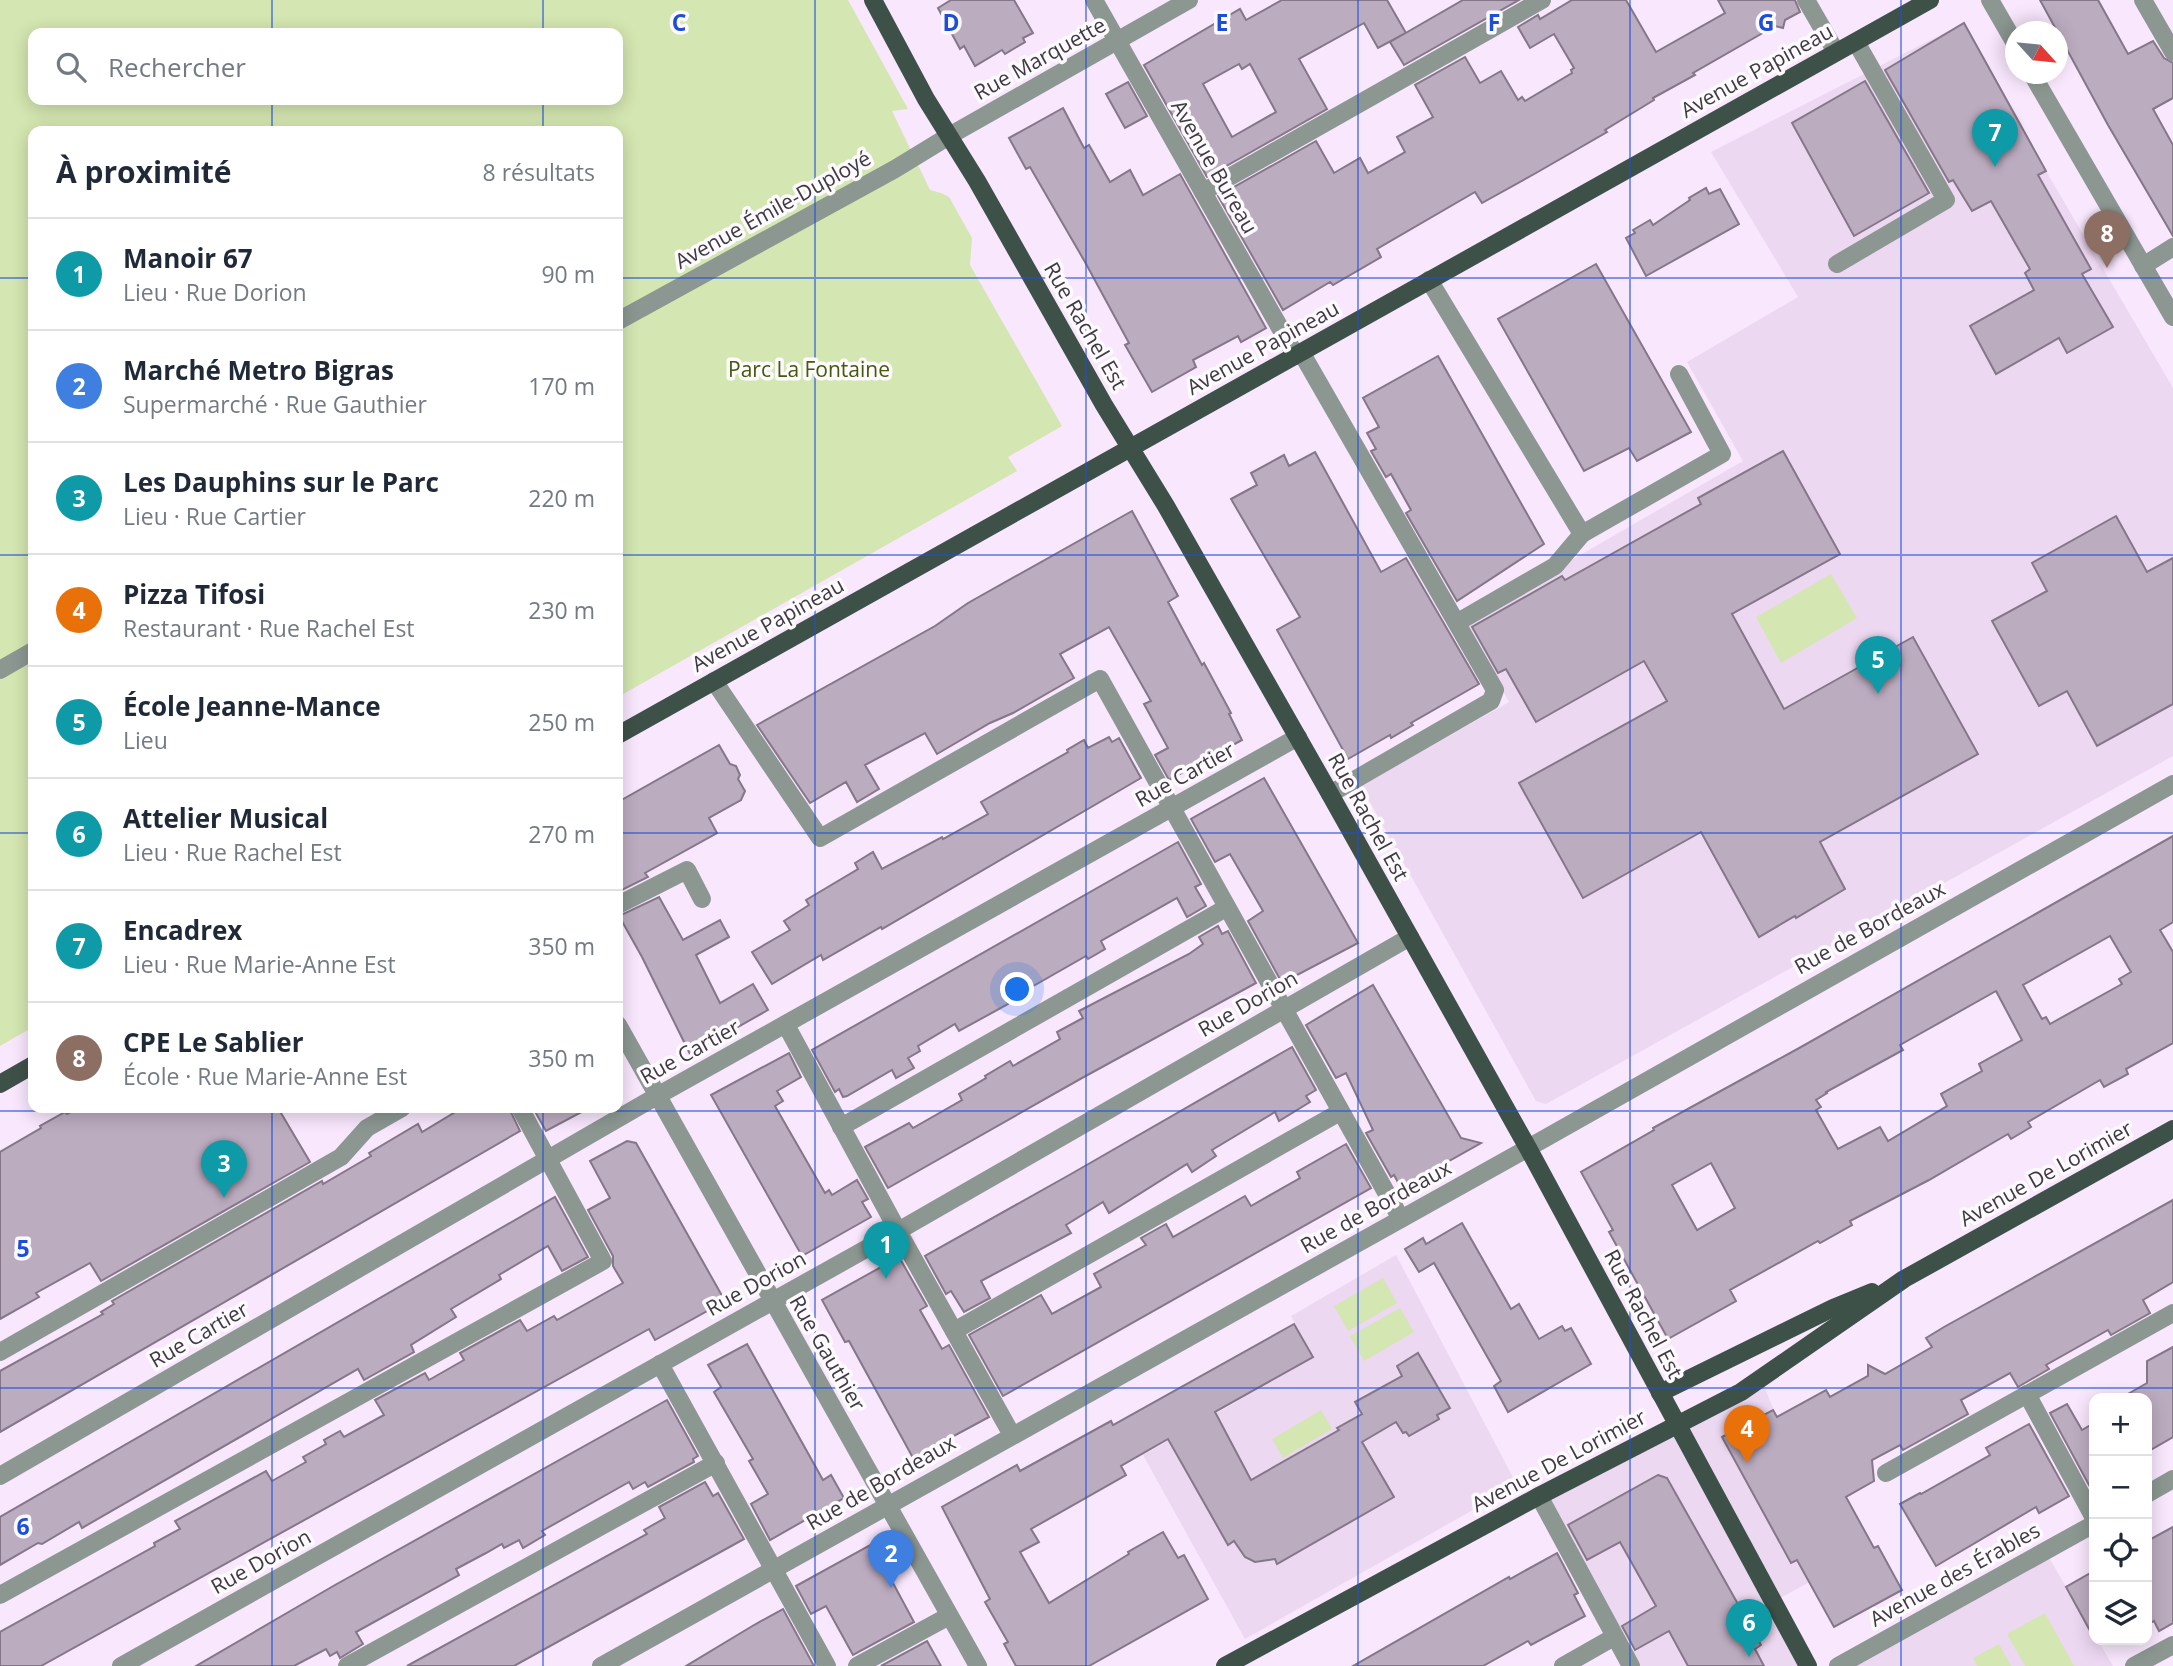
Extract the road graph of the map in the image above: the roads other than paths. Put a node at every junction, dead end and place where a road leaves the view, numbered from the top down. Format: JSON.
{"nodes":[{"id":1,"x":873,"y":0,"type":"edge"},
{"id":2,"x":1094,"y":0,"type":"edge"},
{"id":3,"x":1189,"y":0,"type":"edge"},
{"id":4,"x":1542,"y":0,"type":"edge"},
{"id":5,"x":1806,"y":0,"type":"edge"},
{"id":6,"x":1930,"y":0,"type":"edge"},
{"id":7,"x":1990,"y":0,"type":"edge"},
{"id":8,"x":2143,"y":0,"type":"edge"},
{"id":9,"x":2005,"y":27,"type":"edge"},
{"id":10,"x":1117,"y":41,"type":"junction"},
{"id":11,"x":1856,"y":42,"type":"junction"},
{"id":12,"x":1836,"y":52,"type":"junction"},
{"id":13,"x":2173,"y":52,"type":"edge"},
{"id":14,"x":2038,"y":84,"type":"edge"},
{"id":15,"x":949,"y":136,"type":"junction"},
{"id":16,"x":1203,"y":192,"type":"junction"},
{"id":17,"x":2173,"y":247,"type":"edge"},
{"id":18,"x":1837,"y":264,"type":"dead end"},
{"id":19,"x":2143,"y":266,"type":"junction"},
{"id":20,"x":1429,"y":280,"type":"junction"},
{"id":21,"x":2173,"y":317,"type":"edge"},
{"id":22,"x":623,"y":318,"type":"edge"},
{"id":23,"x":1298,"y":354,"type":"junction"},
{"id":24,"x":1679,"y":373,"type":"dead end"},
{"id":25,"x":1130,"y":448,"type":"junction"},
{"id":26,"x":1581,"y":534,"type":"junction"},
{"id":27,"x":1458,"y":622,"type":"junction"},
{"id":28,"x":28,"y":654,"type":"edge"},
{"id":29,"x":0,"y":670,"type":"edge"},
{"id":30,"x":714,"y":681,"type":"junction"},
{"id":31,"x":623,"y":732,"type":"edge"},
{"id":32,"x":1298,"y":737,"type":"junction"},
{"id":33,"x":2173,"y":784,"type":"edge"},
{"id":34,"x":1330,"y":794,"type":"junction"},
{"id":35,"x":1171,"y":809,"type":"junction"},
{"id":36,"x":702,"y":899,"type":"dead end"},
{"id":37,"x":623,"y":902,"type":"edge"},
{"id":38,"x":1226,"y":908,"type":"junction"},
{"id":39,"x":1409,"y":937,"type":"junction"},
{"id":40,"x":1283,"y":1010,"type":"junction"},
{"id":41,"x":786,"y":1025,"type":"junction"},
{"id":42,"x":623,"y":1034,"type":"edge"},
{"id":43,"x":28,"y":1068,"type":"edge"},
{"id":44,"x":0,"y":1084,"type":"edge"},
{"id":45,"x":657,"y":1096,"type":"junction"},
{"id":46,"x":1340,"y":1112,"type":"junction"},
{"id":47,"x":393,"y":1113,"type":"edge"},
{"id":48,"x":523,"y":1113,"type":"edge"},
{"id":49,"x":841,"y":1127,"type":"junction"},
{"id":50,"x":2173,"y":1129,"type":"edge"},
{"id":51,"x":1528,"y":1148,"type":"junction"},
{"id":52,"x":548,"y":1158,"type":"junction"},
{"id":53,"x":1401,"y":1219,"type":"junction"},
{"id":54,"x":898,"y":1231,"type":"junction"},
{"id":55,"x":1905,"y":1279,"type":"junction"},
{"id":56,"x":772,"y":1301,"type":"junction"},
{"id":57,"x":2173,"y":1313,"type":"edge"},
{"id":58,"x":954,"y":1331,"type":"junction"},
{"id":59,"x":0,"y":1352,"type":"edge"},
{"id":60,"x":660,"y":1364,"type":"junction"},
{"id":61,"x":1660,"y":1393,"type":"junction"},
{"id":62,"x":2027,"y":1394,"type":"junction"},
{"id":63,"x":1677,"y":1425,"type":"junction"},
{"id":64,"x":1013,"y":1435,"type":"junction"},
{"id":65,"x":716,"y":1463,"type":"junction"},
{"id":66,"x":1886,"y":1472,"type":"dead end"},
{"id":67,"x":0,"y":1476,"type":"edge"},
{"id":68,"x":2173,"y":1479,"type":"edge"},
{"id":69,"x":2152,"y":1491,"type":"edge"},
{"id":70,"x":1539,"y":1496,"type":"junction"},
{"id":71,"x":888,"y":1506,"type":"junction"},
{"id":72,"x":2089,"y":1509,"type":"edge"},
{"id":73,"x":2089,"y":1527,"type":"edge"},
{"id":74,"x":773,"y":1570,"type":"junction"},
{"id":75,"x":0,"y":1595,"type":"edge"},
{"id":76,"x":949,"y":1616,"type":"junction"},
{"id":77,"x":1614,"y":1637,"type":"junction"},
{"id":78,"x":2173,"y":1645,"type":"edge"},
{"id":79,"x":121,"y":1666,"type":"edge"},
{"id":80,"x":347,"y":1666,"type":"edge"},
{"id":81,"x":601,"y":1666,"type":"edge"},
{"id":82,"x":827,"y":1666,"type":"edge"},
{"id":83,"x":857,"y":1666,"type":"edge"},
{"id":84,"x":978,"y":1666,"type":"edge"},
{"id":85,"x":1225,"y":1666,"type":"edge"},
{"id":86,"x":1563,"y":1666,"type":"edge"},
{"id":87,"x":1632,"y":1666,"type":"edge"},
{"id":88,"x":1808,"y":1666,"type":"edge"},
{"id":89,"x":1838,"y":1666,"type":"edge"},
{"id":90,"x":2134,"y":1666,"type":"edge"}],
"edges":[{"from":1,"to":15,"type":"main road","name":"Rue Rachel Est"},
{"from":2,"to":10,"type":"street","name":"Avenue Bureau"},
{"from":3,"to":10,"type":"street","name":"Rue Marquette"},
{"from":4,"to":16,"type":"street"},
{"from":5,"to":12,"type":"street"},
{"from":6,"to":11,"type":"main road","name":"Avenue Papineau"},
{"from":7,"to":9,"type":"street"},
{"from":8,"to":13,"type":"street"},
{"from":10,"to":15,"type":"street","name":"Rue Marquette"},
{"from":10,"to":16,"type":"street","name":"Avenue Bureau"},
{"from":11,"to":12,"type":"main road","name":"Avenue Papineau"},
{"from":11,"to":18,"type":"street"},
{"from":12,"to":20,"type":"main road","name":"Avenue Papineau"},
{"from":14,"to":19,"type":"street"},
{"from":15,"to":22,"type":"street","name":"Avenue Émile-Duployé"},
{"from":15,"to":25,"type":"main road","name":"Rue Rachel Est"},
{"from":16,"to":23,"type":"street","name":"Avenue Bureau"},
{"from":17,"to":19,"type":"street"},
{"from":19,"to":21,"type":"street"},
{"from":20,"to":23,"type":"main road","name":"Avenue Papineau"},
{"from":20,"to":26,"type":"street"},
{"from":23,"to":25,"type":"main road","name":"Avenue Papineau"},
{"from":23,"to":27,"type":"street","name":"Avenue Bureau"},
{"from":24,"to":26,"type":"street"},
{"from":25,"to":30,"type":"main road","name":"Avenue Papineau"},
{"from":25,"to":32,"type":"main road","name":"Rue Rachel Est"},
{"from":26,"to":27,"type":"street"},
{"from":27,"to":34,"type":"street","name":"Avenue Bureau"},
{"from":28,"to":29,"type":"street"},
{"from":30,"to":31,"type":"main road","name":"Avenue Papineau"},
{"from":30,"to":35,"type":"street"},
{"from":32,"to":34,"type":"main road","name":"Rue Rachel Est"},
{"from":32,"to":35,"type":"street","name":"Rue Cartier"},
{"from":33,"to":51,"type":"street","name":"Rue de Bordeaux"},
{"from":34,"to":39,"type":"main road","name":"Rue Rachel Est"},
{"from":35,"to":38,"type":"street"},
{"from":35,"to":41,"type":"street","name":"Rue Cartier"},
{"from":36,"to":37,"type":"street"},
{"from":38,"to":40,"type":"street"},
{"from":38,"to":49,"type":"street"},
{"from":39,"to":40,"type":"street","name":"Rue Dorion"},
{"from":39,"to":51,"type":"main road","name":"Rue Rachel Est"},
{"from":40,"to":46,"type":"street"},
{"from":40,"to":54,"type":"street","name":"Rue Dorion"},
{"from":41,"to":45,"type":"street","name":"Rue Cartier"},
{"from":41,"to":49,"type":"street"},
{"from":42,"to":45,"type":"street","name":"Rue Gauthier"},
{"from":43,"to":44,"type":"main road"},
{"from":45,"to":52,"type":"street","name":"Rue Cartier"},
{"from":45,"to":56,"type":"street","name":"Rue Gauthier"},
{"from":46,"to":53,"type":"street"},
{"from":46,"to":58,"type":"street"},
{"from":47,"to":59,"type":"street"},
{"from":48,"to":52,"type":"street"},
{"from":49,"to":54,"type":"street"},
{"from":50,"to":55,"type":"main road","name":"Avenue De Lorimier"},
{"from":51,"to":53,"type":"street","name":"Rue de Bordeaux"},
{"from":51,"to":61,"type":"main road","name":"Rue Rachel Est"},
{"from":52,"to":67,"type":"street","name":"Rue Cartier"},
{"from":52,"to":75,"type":"street"},
{"from":53,"to":64,"type":"street","name":"Rue de Bordeaux"},
{"from":54,"to":56,"type":"street","name":"Rue Dorion"},
{"from":54,"to":58,"type":"street"},
{"from":55,"to":61,"type":"main road","name":"Avenue De Lorimier"},
{"from":55,"to":63,"type":"main road","name":"Avenue De Lorimier"},
{"from":56,"to":60,"type":"street","name":"Rue Dorion"},
{"from":56,"to":71,"type":"street","name":"Rue Gauthier"},
{"from":57,"to":62,"type":"street"},
{"from":58,"to":64,"type":"street"},
{"from":60,"to":65,"type":"street"},
{"from":60,"to":79,"type":"street","name":"Rue Dorion"},
{"from":61,"to":63,"type":"main road","name":"Rue Rachel Est"},
{"from":62,"to":66,"type":"street"},
{"from":62,"to":72,"type":"street"},
{"from":63,"to":70,"type":"main road","name":"Avenue De Lorimier"},
{"from":63,"to":88,"type":"main road","name":"Rue Rachel Est"},
{"from":64,"to":71,"type":"street","name":"Rue de Bordeaux"},
{"from":65,"to":74,"type":"street"},
{"from":65,"to":80,"type":"street"},
{"from":68,"to":69,"type":"street"},
{"from":70,"to":77,"type":"street"},
{"from":70,"to":85,"type":"main road","name":"Avenue De Lorimier"},
{"from":71,"to":74,"type":"street","name":"Rue de Bordeaux"},
{"from":71,"to":76,"type":"street","name":"Rue Gauthier"},
{"from":73,"to":89,"type":"street","name":"Avenue des Érables"},
{"from":74,"to":81,"type":"street","name":"Rue de Bordeaux"},
{"from":74,"to":82,"type":"street"},
{"from":76,"to":83,"type":"street"},
{"from":76,"to":84,"type":"street","name":"Rue Gauthier"},
{"from":77,"to":86,"type":"street"},
{"from":77,"to":87,"type":"street"},
{"from":78,"to":90,"type":"street"}]}
